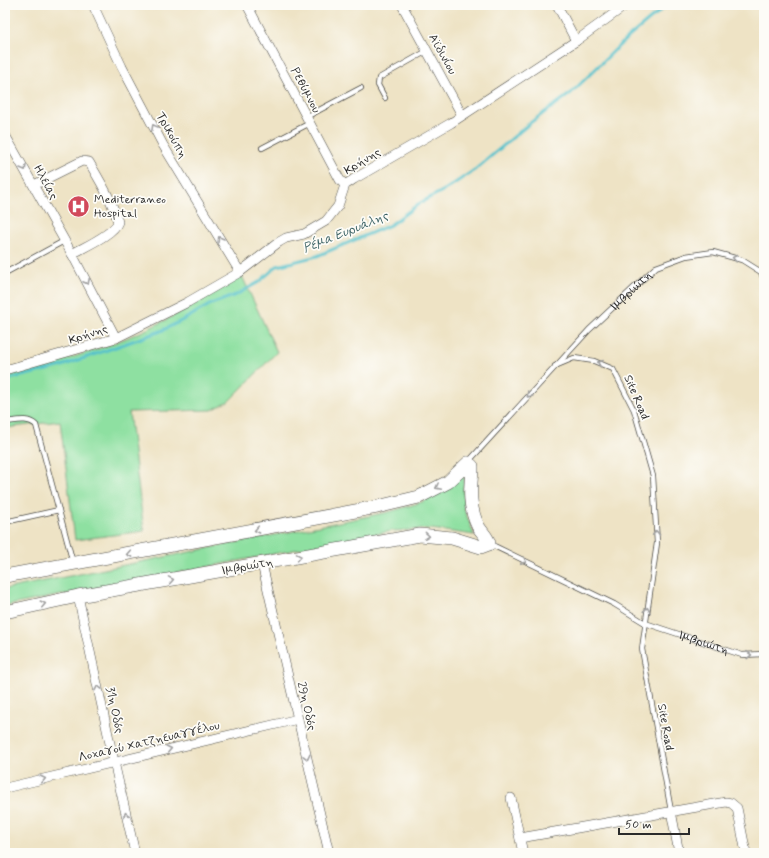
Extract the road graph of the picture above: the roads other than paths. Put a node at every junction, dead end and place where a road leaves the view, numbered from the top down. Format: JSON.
{"nodes":[{"id":1,"x":93,"y":5,"type":"edge"},
{"id":2,"x":247,"y":5,"type":"edge"},
{"id":3,"x":402,"y":5,"type":"edge"},
{"id":4,"x":557,"y":5,"type":"edge"},
{"id":5,"x":626,"y":5,"type":"edge"},
{"id":6,"x":576,"y":41,"type":"junction"},
{"id":7,"x":428,"y":51,"type":"junction"},
{"id":8,"x":361,"y":88,"type":"dead end"},
{"id":9,"x":385,"y":98,"type":"dead end"},
{"id":10,"x":462,"y":115,"type":"junction"},
{"id":11,"x":308,"y":120,"type":"junction"},
{"id":12,"x":5,"y":134,"type":"edge"},
{"id":13,"x":262,"y":148,"type":"dead end"},
{"id":14,"x":34,"y":185,"type":"junction"},
{"id":15,"x":345,"y":185,"type":"junction"},
{"id":16,"x":64,"y":241,"type":"junction"},
{"id":17,"x":72,"y":254,"type":"junction"},
{"id":18,"x":240,"y":272,"type":"junction"},
{"id":19,"x":5,"y":273,"type":"edge"},
{"id":20,"x":764,"y":280,"type":"edge"},
{"id":21,"x":116,"y":338,"type":"junction"},
{"id":22,"x":555,"y":366,"type":"junction"},
{"id":23,"x":5,"y":370,"type":"edge"},
{"id":24,"x":5,"y":422,"type":"edge"},
{"id":25,"x":468,"y":462,"type":"junction"},
{"id":26,"x":59,"y":510,"type":"junction"},
{"id":27,"x":5,"y":522,"type":"edge"},
{"id":28,"x":489,"y":544,"type":"junction"},
{"id":29,"x":73,"y":564,"type":"junction"},
{"id":30,"x":262,"y":564,"type":"junction"},
{"id":31,"x":5,"y":576,"type":"edge"},
{"id":32,"x":78,"y":596,"type":"junction"},
{"id":33,"x":5,"y":612,"type":"edge"},
{"id":34,"x":645,"y":623,"type":"junction"},
{"id":35,"x":764,"y":654,"type":"edge"},
{"id":36,"x":298,"y":719,"type":"junction"},
{"id":37,"x":114,"y":762,"type":"junction"},
{"id":38,"x":5,"y":788,"type":"edge"},
{"id":39,"x":511,"y":798,"type":"dead end"},
{"id":40,"x":671,"y":811,"type":"junction"},
{"id":41,"x":520,"y":838,"type":"junction"},
{"id":42,"x":135,"y":853,"type":"edge"},
{"id":43,"x":329,"y":853,"type":"edge"},
{"id":44,"x":523,"y":853,"type":"edge"},
{"id":45,"x":679,"y":853,"type":"edge"},
{"id":46,"x":746,"y":853,"type":"edge"}],
"edges":[{"from":18,"to":1,"type":"street","name":"Τρικούπη","one_way":true},
{"from":2,"to":11,"type":"street","name":"Ρεθύμνου"},
{"from":3,"to":7,"type":"street","name":"Αϊδινίου"},
{"from":4,"to":6,"type":"street"},
{"from":5,"to":6,"type":"street","name":"Κρήνης"},
{"from":6,"to":10,"type":"street","name":"Κρήνης"},
{"from":7,"to":9,"type":"lane"},
{"from":7,"to":10,"type":"street","name":"Αϊδινίου"},
{"from":8,"to":11,"type":"lane"},
{"from":10,"to":15,"type":"street","name":"Κρήνης"},
{"from":11,"to":13,"type":"lane"},
{"from":11,"to":15,"type":"street","name":"Ρεθύμνου"},
{"from":12,"to":14,"type":"street","name":"Ηλείας","one_way":true},
{"from":14,"to":16,"type":"street","name":"Ηλείας"},
{"from":14,"to":17,"type":"street"},
{"from":15,"to":18,"type":"street","name":"Κρήνης"},
{"from":16,"to":17,"type":"street","name":"Ηλείας"},
{"from":16,"to":19,"type":"lane"},
{"from":17,"to":21,"type":"street","name":"Ηλείας","one_way":true},
{"from":18,"to":21,"type":"street","name":"Κρήνης"},
{"from":20,"to":22,"type":"lane","name":"Ιμβριώτη","one_way":true},
{"from":21,"to":23,"type":"street","name":"Κρήνης"},
{"from":22,"to":25,"type":"lane","name":"Site Road","one_way":true},
{"from":34,"to":22,"type":"lane","name":"Site Road","one_way":true},
{"from":24,"to":26,"type":"lane"},
{"from":25,"to":28,"type":"street"},
{"from":25,"to":29,"type":"street","one_way":true},
{"from":26,"to":27,"type":"lane"},
{"from":26,"to":29,"type":"lane"},
{"from":30,"to":28,"type":"street","name":"Ιμβριώτη","one_way":true},
{"from":28,"to":34,"type":"lane","one_way":true},
{"from":29,"to":31,"type":"street"},
{"from":32,"to":30,"type":"street","name":"Ιμβριώτη","one_way":true},
{"from":30,"to":36,"type":"street","name":"29η Οδός"},
{"from":33,"to":32,"type":"street","name":"Ιμβριώτη","one_way":true},
{"from":37,"to":32,"type":"street","name":"31η Οδός","one_way":true},
{"from":34,"to":35,"type":"lane","name":"Ιμβριώτη","one_way":true},
{"from":34,"to":40,"type":"lane","name":"Site Road"},
{"from":37,"to":36,"type":"street","name":"Λοχαγού Χατζηευαγγέλου","one_way":true},
{"from":36,"to":43,"type":"street","name":"29η Οδός","one_way":true},
{"from":38,"to":37,"type":"street","name":"Λοχαγού Χατζηευαγγέλου","one_way":true},
{"from":42,"to":37,"type":"street","name":"31η Οδός","one_way":true},
{"from":39,"to":41,"type":"street"},
{"from":40,"to":41,"type":"street"},
{"from":40,"to":45,"type":"street"},
{"from":40,"to":46,"type":"street"},
{"from":41,"to":44,"type":"street"}]}
